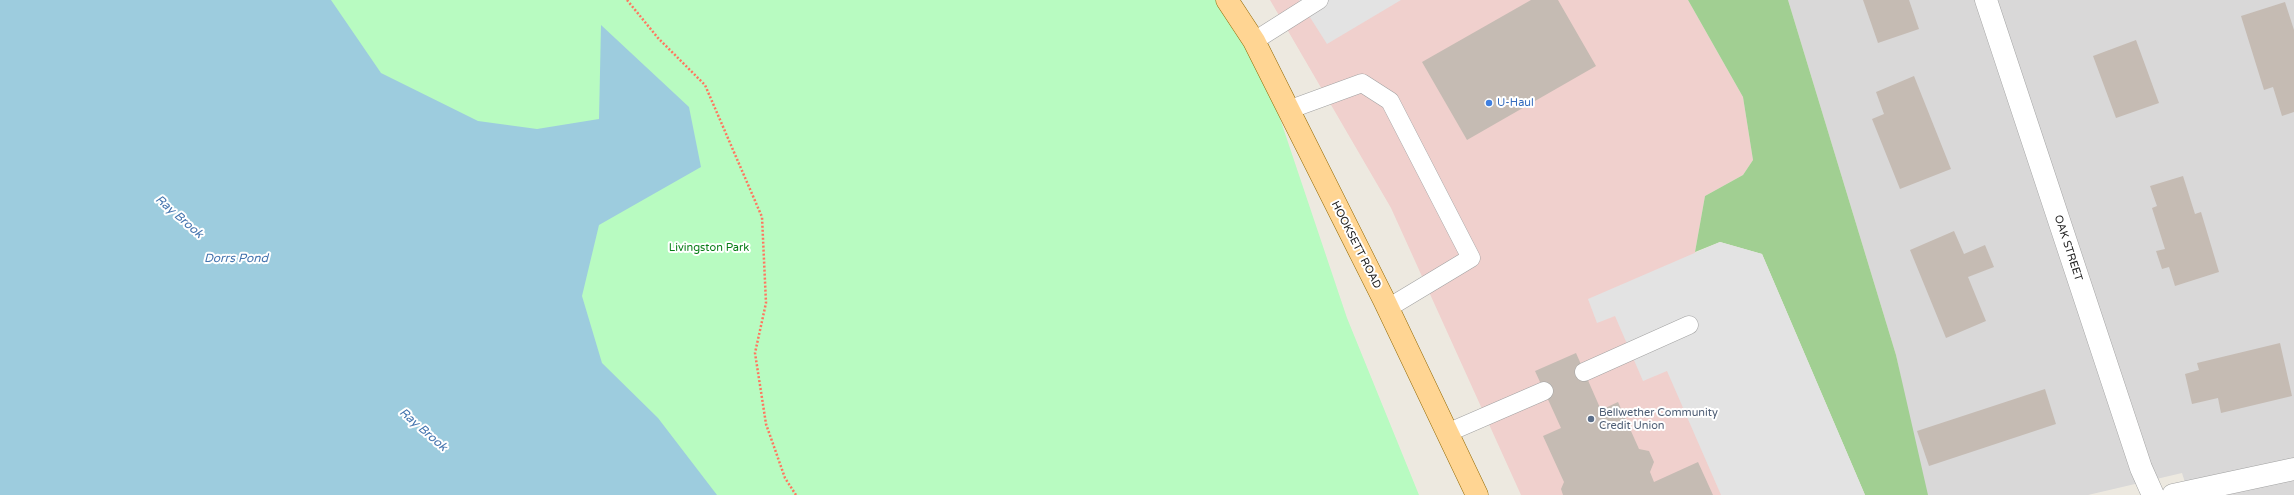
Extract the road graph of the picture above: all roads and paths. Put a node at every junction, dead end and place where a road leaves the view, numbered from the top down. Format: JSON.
{"nodes":[{"id":1,"x":627,"y":0,"type":"edge"},
{"id":2,"x":1227,"y":0,"type":"edge"},
{"id":3,"x":1319,"y":0,"type":"edge"},
{"id":4,"x":1986,"y":0,"type":"edge"},
{"id":5,"x":1254,"y":41,"type":"junction"},
{"id":6,"x":1288,"y":110,"type":"junction"},
{"id":7,"x":1388,"y":308,"type":"junction"},
{"id":8,"x":1689,"y":325,"type":"dead end"},
{"id":9,"x":1584,"y":372,"type":"dead end"},
{"id":10,"x":1544,"y":390,"type":"dead end"},
{"id":11,"x":1447,"y":433,"type":"junction"},
{"id":12,"x":2294,"y":469,"type":"edge"},
{"id":13,"x":796,"y":495,"type":"edge"},
{"id":14,"x":1477,"y":495,"type":"edge"},
{"id":15,"x":2152,"y":495,"type":"edge"},
{"id":16,"x":2173,"y":495,"type":"edge"}],
"edges":[{"from":1,"to":13,"type":"path"},
{"from":2,"to":5,"type":"main road","name":"HOOKSETT ROAD"},
{"from":3,"to":5,"type":"lane"},
{"from":4,"to":15,"type":"street","name":"OAK STREET"},
{"from":5,"to":6,"type":"main road","name":"HOOKSETT ROAD"},
{"from":6,"to":7,"type":"main road","name":"HOOKSETT ROAD"},
{"from":6,"to":7,"type":"lane"},
{"from":7,"to":11,"type":"main road","name":"HOOKSETT ROAD"},
{"from":8,"to":9,"type":"lane"},
{"from":10,"to":11,"type":"lane"},
{"from":11,"to":14,"type":"main road","name":"HOOKSETT ROAD"},
{"from":12,"to":16,"type":"street"}]}
